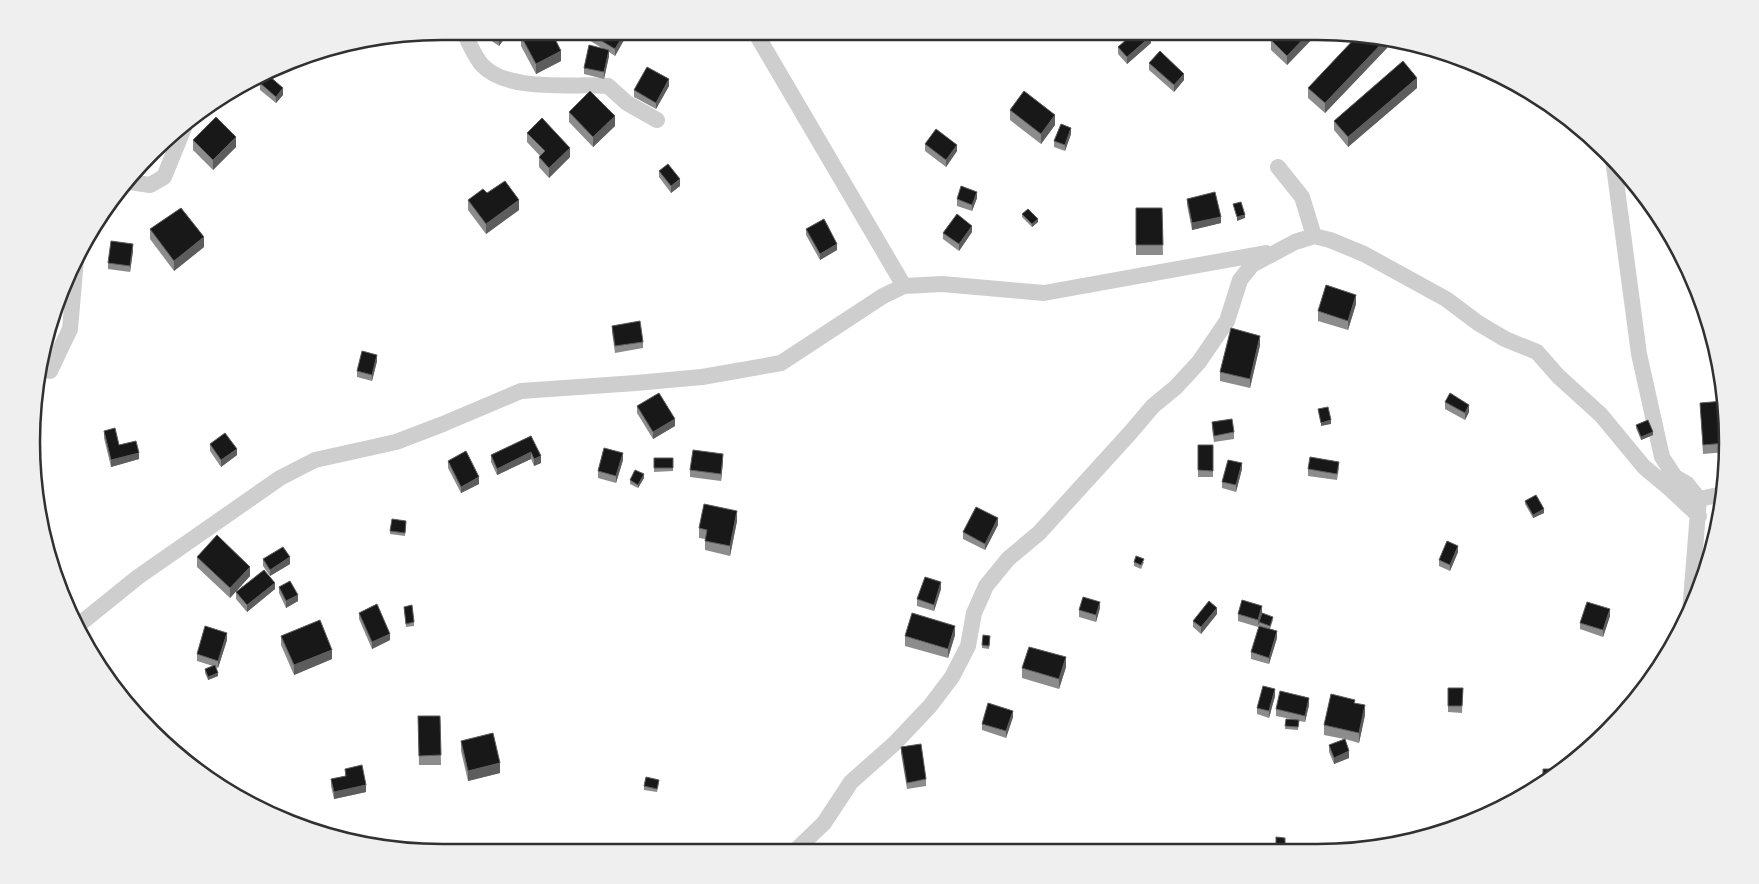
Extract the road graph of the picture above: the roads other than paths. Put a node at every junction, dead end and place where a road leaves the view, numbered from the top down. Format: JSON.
{"nodes":[{"id":1,"x":468,"y":40,"type":"edge"},
{"id":2,"x":760,"y":40,"type":"edge"},
{"id":3,"x":657,"y":120,"type":"dead end"},
{"id":4,"x":180,"y":137,"type":"edge"},
{"id":5,"x":1278,"y":167,"type":"dead end"},
{"id":6,"x":1615,"y":173,"type":"edge"},
{"id":7,"x":135,"y":183,"type":"edge"},
{"id":8,"x":1314,"y":236,"type":"junction"},
{"id":9,"x":1282,"y":250,"type":"junction"},
{"id":10,"x":74,"y":280,"type":"edge"},
{"id":11,"x":904,"y":286,"type":"junction"},
{"id":12,"x":50,"y":372,"type":"dead end"},
{"id":13,"x":1715,"y":499,"type":"edge"},
{"id":14,"x":1699,"y":508,"type":"junction"},
{"id":15,"x":1692,"y":585,"type":"edge"},
{"id":16,"x":82,"y":622,"type":"edge"},
{"id":17,"x":802,"y":844,"type":"edge"}],
"edges":[{"from":1,"to":3,"type":"street"},
{"from":2,"to":11,"type":"street"},
{"from":4,"to":7,"type":"street"},
{"from":5,"to":8,"type":"street"},
{"from":6,"to":14,"type":"street"},
{"from":8,"to":9,"type":"street"},
{"from":8,"to":14,"type":"street"},
{"from":9,"to":11,"type":"street"},
{"from":9,"to":17,"type":"street"},
{"from":10,"to":12,"type":"street"},
{"from":11,"to":16,"type":"street"},
{"from":13,"to":14,"type":"street"},
{"from":14,"to":15,"type":"street"}]}
